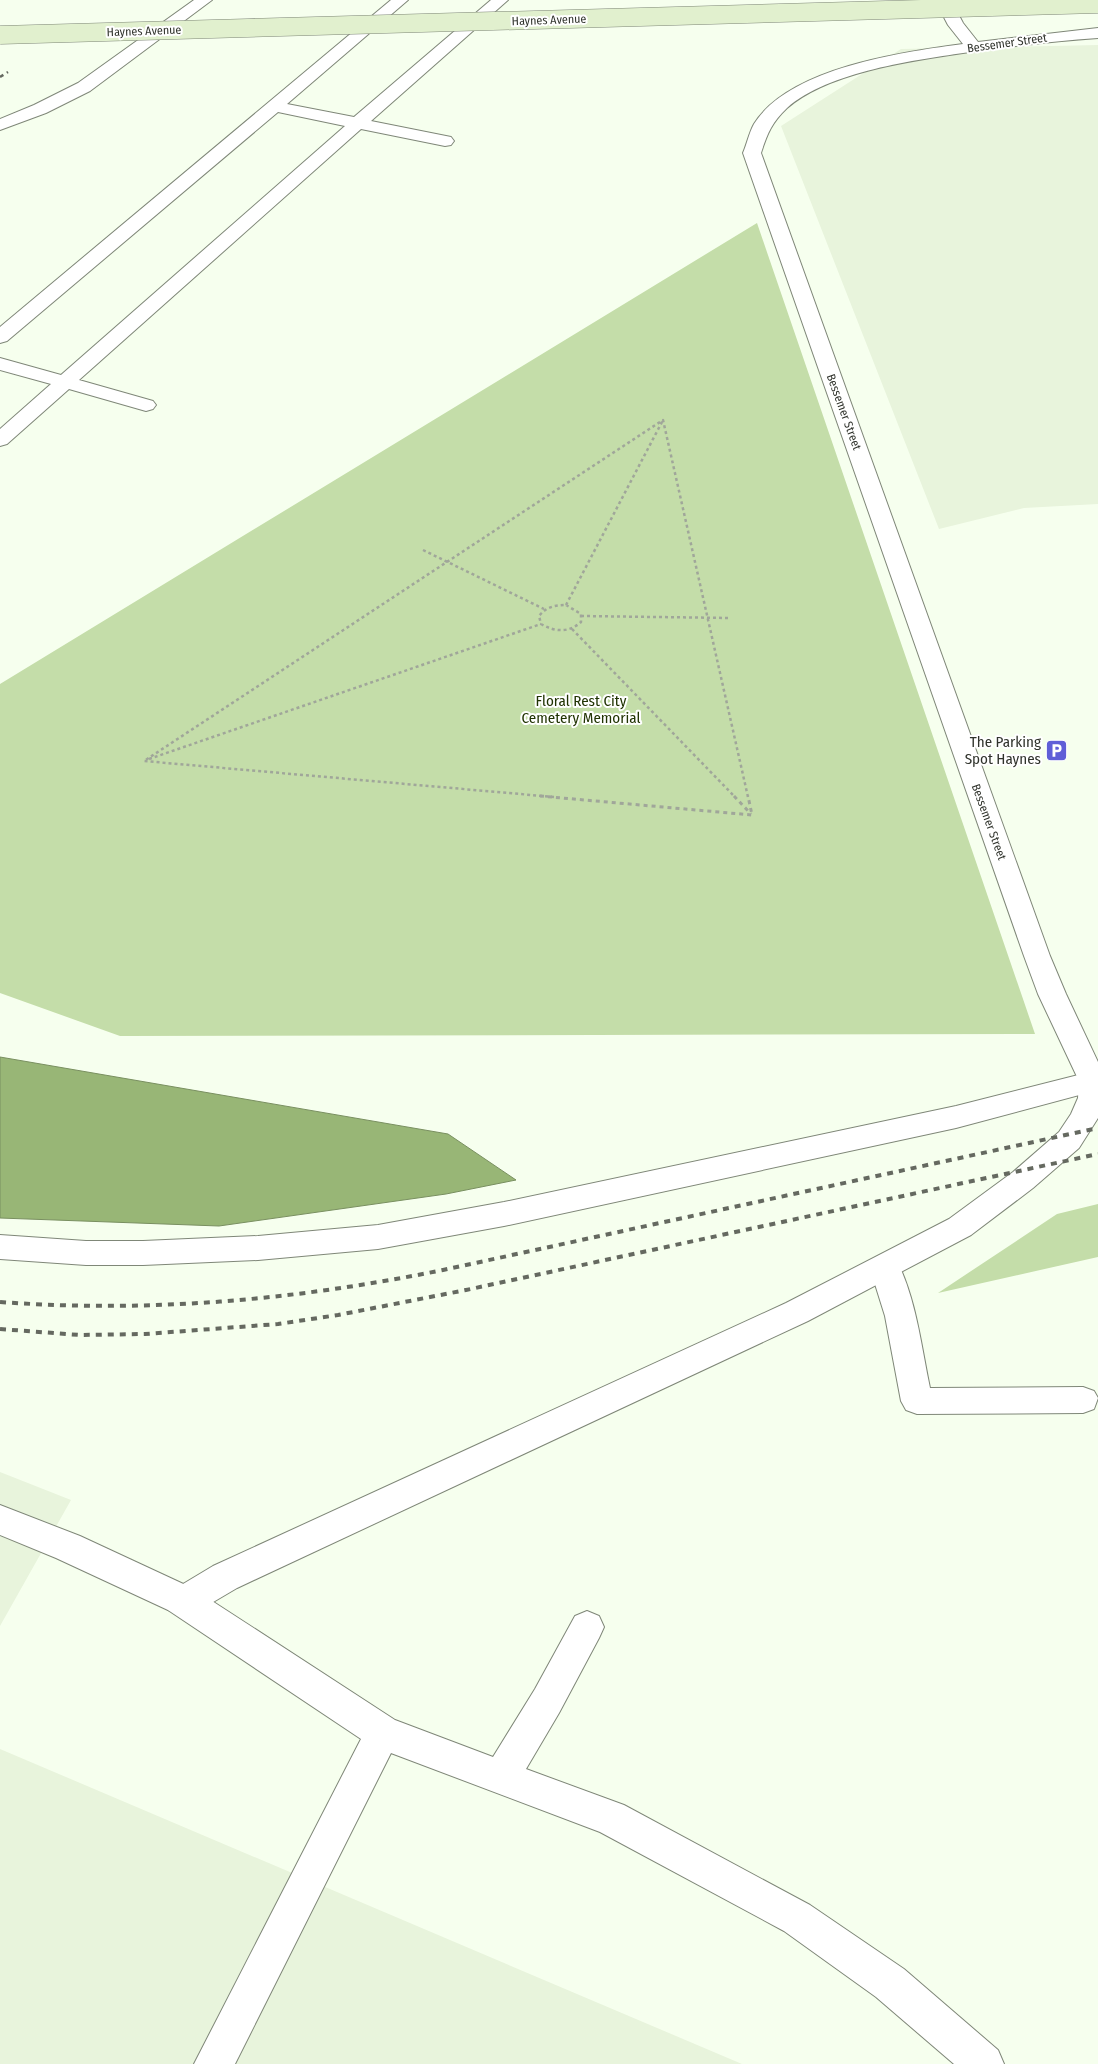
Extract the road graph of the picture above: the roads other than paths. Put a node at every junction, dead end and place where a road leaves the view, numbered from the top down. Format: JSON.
{"nodes":[{"id":1,"x":204,"y":0,"type":"edge"},
{"id":2,"x":400,"y":0,"type":"edge"},
{"id":3,"x":500,"y":0,"type":"edge"},
{"id":4,"x":943,"y":0,"type":"edge"},
{"id":5,"x":1098,"y":4,"type":"edge"},
{"id":6,"x":1098,"y":33,"type":"edge"},
{"id":7,"x":0,"y":35,"type":"edge"},
{"id":8,"x":974,"y":47,"type":"junction"},
{"id":9,"x":274,"y":106,"type":"junction"},
{"id":10,"x":358,"y":123,"type":"junction"},
{"id":11,"x":0,"y":125,"type":"edge"},
{"id":12,"x":446,"y":141,"type":"dead end"},
{"id":13,"x":0,"y":337,"type":"edge"},
{"id":14,"x":0,"y":364,"type":"edge"},
{"id":15,"x":66,"y":382,"type":"junction"},
{"id":16,"x":146,"y":405,"type":"dead end"},
{"id":17,"x":0,"y":440,"type":"edge"},
{"id":18,"x":1095,"y":1081,"type":"edge"},
{"id":19,"x":0,"y":1247,"type":"edge"},
{"id":20,"x":885,"y":1268,"type":"junction"},
{"id":21,"x":1083,"y":1400,"type":"dead end"},
{"id":22,"x":0,"y":1520,"type":"edge"},
{"id":23,"x":180,"y":1599,"type":"junction"},
{"id":24,"x":587,"y":1626,"type":"dead end"},
{"id":25,"x":384,"y":1733,"type":"junction"},
{"id":26,"x":501,"y":1778,"type":"junction"},
{"id":27,"x":214,"y":2064,"type":"edge"},
{"id":28,"x":984,"y":2064,"type":"edge"}],
"edges":[{"from":1,"to":11,"type":"street"},
{"from":2,"to":9,"type":"street"},
{"from":3,"to":10,"type":"street"},
{"from":4,"to":8,"type":"street"},
{"from":5,"to":7,"type":"main road","name":"Haynes Avenue","bridge":true},
{"from":6,"to":8,"type":"street","name":"Bessemer Street"},
{"from":8,"to":18,"type":"street","name":"Bessemer Street"},
{"from":9,"to":10,"type":"street"},
{"from":9,"to":13,"type":"street"},
{"from":10,"to":12,"type":"street"},
{"from":10,"to":15,"type":"street"},
{"from":14,"to":15,"type":"street"},
{"from":15,"to":16,"type":"street"},
{"from":15,"to":17,"type":"street"},
{"from":18,"to":19,"type":"street"},
{"from":18,"to":20,"type":"street"},
{"from":20,"to":21,"type":"street"},
{"from":20,"to":23,"type":"street"},
{"from":22,"to":23,"type":"street"},
{"from":23,"to":25,"type":"street"},
{"from":24,"to":26,"type":"street"},
{"from":25,"to":26,"type":"street"},
{"from":25,"to":27,"type":"street"},
{"from":26,"to":28,"type":"street"}]}
